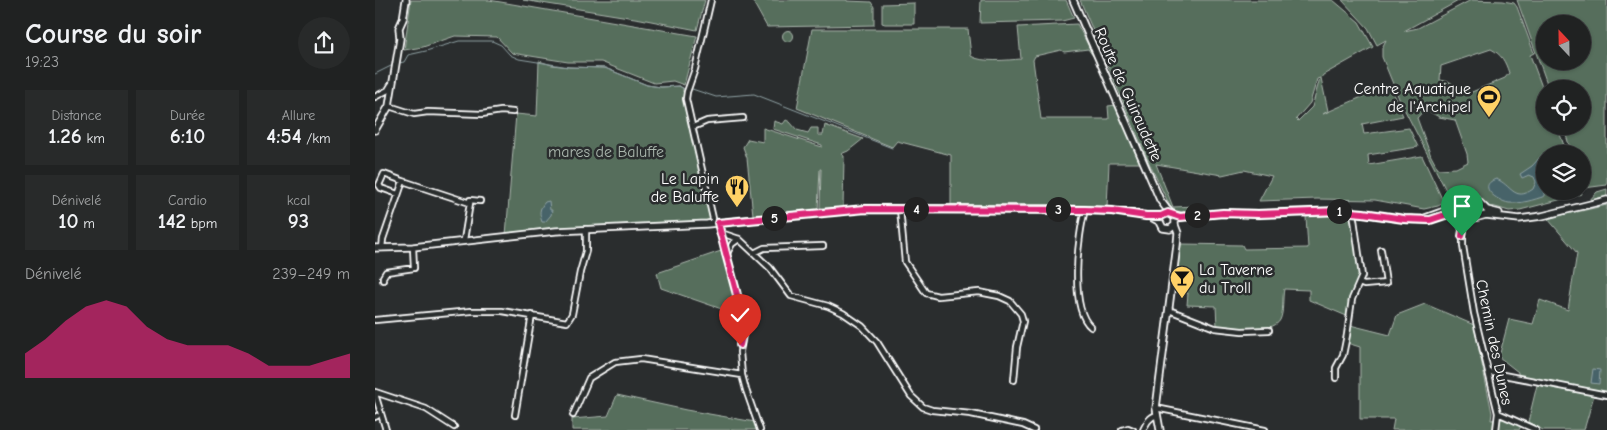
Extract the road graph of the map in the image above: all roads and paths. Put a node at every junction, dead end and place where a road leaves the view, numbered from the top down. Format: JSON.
{"nodes":[{"id":1,"x":406,"y":0,"type":"edge"},
{"id":2,"x":711,"y":0,"type":"edge"},
{"id":3,"x":1073,"y":0,"type":"edge"},
{"id":4,"x":396,"y":68,"type":"junction"},
{"id":5,"x":383,"y":94,"type":"junction"},
{"id":6,"x":375,"y":97,"type":"edge"},
{"id":7,"x":389,"y":106,"type":"junction"},
{"id":8,"x":513,"y":112,"type":"dead end"},
{"id":9,"x":387,"y":113,"type":"junction"},
{"id":10,"x":743,"y":118,"type":"dead end"},
{"id":11,"x":693,"y":126,"type":"junction"},
{"id":12,"x":375,"y":130,"type":"edge"},
{"id":13,"x":403,"y":181,"type":"junction"},
{"id":14,"x":398,"y":194,"type":"junction"},
{"id":15,"x":1160,"y":200,"type":"junction"},
{"id":16,"x":1607,"y":200,"type":"edge"},
{"id":17,"x":480,"y":202,"type":"dead end"},
{"id":18,"x":470,"y":203,"type":"junction"},
{"id":19,"x":1457,"y":203,"type":"junction"},
{"id":20,"x":1479,"y":203,"type":"junction"},
{"id":21,"x":900,"y":208,"type":"junction"},
{"id":22,"x":1085,"y":210,"type":"junction"},
{"id":23,"x":1353,"y":212,"type":"junction"},
{"id":24,"x":1173,"y":215,"type":"junction"},
{"id":25,"x":1189,"y":216,"type":"junction"},
{"id":26,"x":1459,"y":216,"type":"junction"},
{"id":27,"x":1161,"y":218,"type":"junction"},
{"id":28,"x":1473,"y":218,"type":"junction"},
{"id":29,"x":1515,"y":218,"type":"junction"},
{"id":30,"x":1418,"y":219,"type":"junction"},
{"id":31,"x":716,"y":223,"type":"junction"},
{"id":32,"x":1174,"y":226,"type":"junction"},
{"id":33,"x":585,"y":229,"type":"junction"},
{"id":34,"x":1463,"y":230,"type":"junction"},
{"id":35,"x":721,"y":233,"type":"junction"},
{"id":36,"x":739,"y":239,"type":"junction"},
{"id":37,"x":464,"y":240,"type":"junction"},
{"id":38,"x":413,"y":246,"type":"junction"},
{"id":39,"x":823,"y":246,"type":"dead end"},
{"id":40,"x":375,"y":248,"type":"edge"},
{"id":41,"x":383,"y":248,"type":"junction"},
{"id":42,"x":1381,"y":250,"type":"dead end"},
{"id":43,"x":754,"y":254,"type":"junction"},
{"id":44,"x":726,"y":255,"type":"junction"},
{"id":45,"x":383,"y":280,"type":"dead end"},
{"id":46,"x":1359,"y":283,"type":"junction"},
{"id":47,"x":1169,"y":310,"type":"junction"},
{"id":48,"x":533,"y":315,"type":"junction"},
{"id":49,"x":375,"y":320,"type":"edge"},
{"id":50,"x":1091,"y":327,"type":"dead end"},
{"id":51,"x":1269,"y":330,"type":"dead end"},
{"id":52,"x":1487,"y":372,"type":"junction"},
{"id":53,"x":742,"y":375,"type":"junction"},
{"id":54,"x":1336,"y":378,"type":"dead end"},
{"id":55,"x":1014,"y":380,"type":"dead end"},
{"id":56,"x":375,"y":393,"type":"edge"},
{"id":57,"x":1607,"y":395,"type":"edge"},
{"id":58,"x":1156,"y":408,"type":"junction"},
{"id":59,"x":1498,"y":413,"type":"junction"},
{"id":60,"x":515,"y":415,"type":"dead end"},
{"id":61,"x":1157,"y":415,"type":"junction"},
{"id":62,"x":573,"y":416,"type":"dead end"},
{"id":63,"x":454,"y":427,"type":"dead end"},
{"id":64,"x":386,"y":430,"type":"edge"},
{"id":65,"x":760,"y":430,"type":"edge"},
{"id":66,"x":1034,"y":430,"type":"edge"},
{"id":67,"x":1122,"y":430,"type":"edge"},
{"id":68,"x":1133,"y":430,"type":"edge"},
{"id":69,"x":1143,"y":430,"type":"edge"},
{"id":70,"x":1160,"y":430,"type":"edge"},
{"id":71,"x":1265,"y":430,"type":"edge"},
{"id":72,"x":1496,"y":430,"type":"edge"},
{"id":73,"x":1536,"y":430,"type":"edge"}],
"edges":[{"from":1,"to":4,"type":"street"},
{"from":2,"to":11,"type":"street"},
{"from":3,"to":15,"type":"street","name":"Route de Guiraudette"},
{"from":4,"to":5,"type":"street"},
{"from":4,"to":7,"type":"street"},
{"from":5,"to":6,"type":"street"},
{"from":5,"to":9,"type":"street"},
{"from":7,"to":8,"type":"street"},
{"from":7,"to":9,"type":"street"},
{"from":9,"to":12,"type":"street"},
{"from":10,"to":11,"type":"street"},
{"from":11,"to":31,"type":"street"},
{"from":13,"to":14,"type":"street"},
{"from":13,"to":14,"type":"street"},
{"from":13,"to":18,"type":"street"},
{"from":14,"to":41,"type":"street"},
{"from":15,"to":24,"type":"street","name":"Route de Guiraudette"},
{"from":15,"to":27,"type":"street","name":"Route de Guiraudette"},
{"from":16,"to":29,"type":"street"},
{"from":17,"to":18,"type":"street"},
{"from":18,"to":37,"type":"street"},
{"from":19,"to":20,"type":"street"},
{"from":19,"to":26,"type":"street"},
{"from":19,"to":30,"type":"street"},
{"from":20,"to":28,"type":"street"},
{"from":20,"to":29,"type":"street"},
{"from":21,"to":22,"type":"street"},
{"from":21,"to":31,"type":"street"},
{"from":21,"to":55,"type":"street"},
{"from":22,"to":27,"type":"street"},
{"from":22,"to":50,"type":"street"},
{"from":23,"to":25,"type":"street"},
{"from":23,"to":30,"type":"street"},
{"from":23,"to":46,"type":"street"},
{"from":24,"to":25,"type":"street"},
{"from":24,"to":27,"type":"street"},
{"from":24,"to":32,"type":"street"},
{"from":25,"to":32,"type":"street"},
{"from":26,"to":28,"type":"street"},
{"from":26,"to":30,"type":"street"},
{"from":26,"to":34,"type":"street","name":"Chemin des Dunes"},
{"from":27,"to":32,"type":"street"},
{"from":28,"to":29,"type":"street"},
{"from":28,"to":34,"type":"street"},
{"from":31,"to":33,"type":"street"},
{"from":31,"to":35,"type":"street"},
{"from":32,"to":47,"type":"street"},
{"from":33,"to":37,"type":"street"},
{"from":33,"to":48,"type":"street"},
{"from":34,"to":52,"type":"street","name":"Chemin des Dunes"},
{"from":35,"to":36,"type":"street"},
{"from":35,"to":44,"type":"street"},
{"from":36,"to":43,"type":"street"},
{"from":36,"to":44,"type":"street"},
{"from":37,"to":38,"type":"street"},
{"from":38,"to":41,"type":"street"},
{"from":38,"to":45,"type":"street"},
{"from":39,"to":43,"type":"street"},
{"from":40,"to":41,"type":"street"},
{"from":42,"to":46,"type":"street"},
{"from":43,"to":66,"type":"street"},
{"from":44,"to":53,"type":"street"},
{"from":46,"to":54,"type":"street"},
{"from":47,"to":51,"type":"street"},
{"from":47,"to":58,"type":"street"},
{"from":48,"to":49,"type":"street"},
{"from":48,"to":60,"type":"street"},
{"from":52,"to":57,"type":"street"},
{"from":52,"to":59,"type":"street","name":"Chemin des Dunes"},
{"from":53,"to":62,"type":"street"},
{"from":53,"to":65,"type":"street"},
{"from":56,"to":63,"type":"street"},
{"from":56,"to":64,"type":"street"},
{"from":58,"to":61,"type":"street"},
{"from":58,"to":71,"type":"street"},
{"from":59,"to":72,"type":"street","name":"Chemin des Dunes"},
{"from":59,"to":73,"type":"street"},
{"from":61,"to":69,"type":"street"},
{"from":61,"to":70,"type":"street"},
{"from":67,"to":68,"type":"street"}]}
